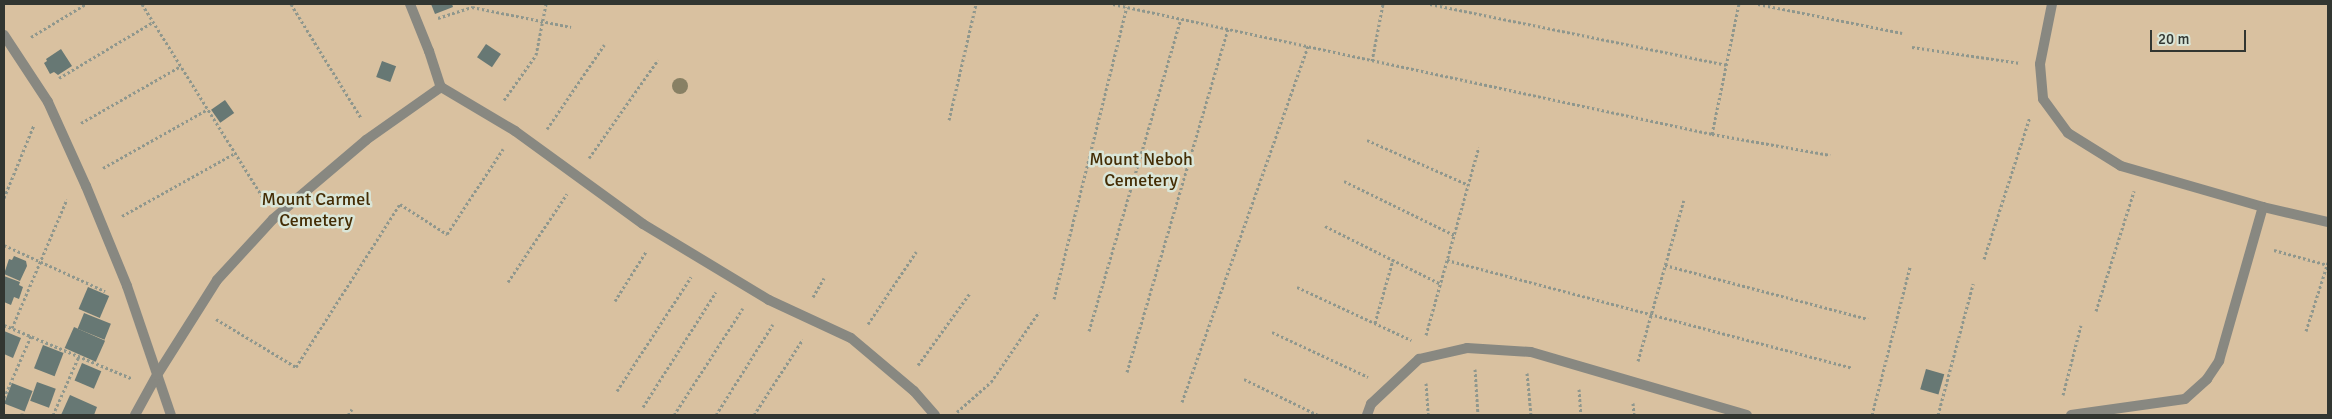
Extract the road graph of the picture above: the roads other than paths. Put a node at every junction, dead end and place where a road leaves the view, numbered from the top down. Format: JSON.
{"nodes":[{"id":1,"x":410,"y":4,"type":"edge"},
{"id":2,"x":2052,"y":4,"type":"edge"},
{"id":3,"x":4,"y":34,"type":"edge"},
{"id":4,"x":441,"y":88,"type":"junction"},
{"id":5,"x":2263,"y":207,"type":"junction"},
{"id":6,"x":2328,"y":222,"type":"edge"},
{"id":7,"x":156,"y":375,"type":"junction"},
{"id":8,"x":135,"y":415,"type":"edge"},
{"id":9,"x":171,"y":415,"type":"edge"},
{"id":10,"x":935,"y":415,"type":"edge"},
{"id":11,"x":1367,"y":415,"type":"edge"},
{"id":12,"x":1747,"y":415,"type":"edge"},
{"id":13,"x":2071,"y":415,"type":"edge"}],
"edges":[{"from":1,"to":4,"type":"lane"},
{"from":2,"to":5,"type":"lane"},
{"from":3,"to":7,"type":"lane"},
{"from":4,"to":7,"type":"lane"},
{"from":4,"to":10,"type":"lane"},
{"from":5,"to":6,"type":"lane"},
{"from":5,"to":13,"type":"lane"},
{"from":7,"to":8,"type":"lane"},
{"from":7,"to":9,"type":"lane"},
{"from":11,"to":12,"type":"lane"}]}
